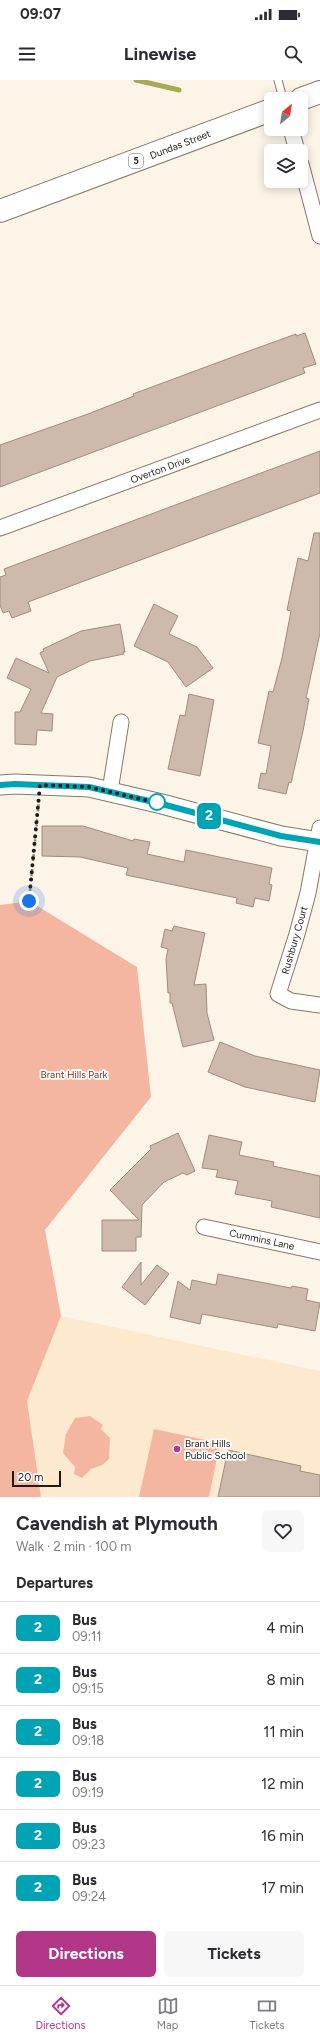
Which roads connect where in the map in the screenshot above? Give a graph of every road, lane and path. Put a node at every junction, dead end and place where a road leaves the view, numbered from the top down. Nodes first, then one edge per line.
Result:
1 (278, 80) edge
2 (281, 92) edge
3 (320, 92) edge
4 (308, 96) edge
5 (264, 113) edge
6 (307, 188) edge
7 (0, 211) edge
8 (320, 236) edge
9 (320, 410) edge
10 (0, 528) edge
11 (121, 722) dead end
12 (0, 785) edge
13 (40, 785) junction
14 (110, 792) junction
15 (319, 837) edge
16 (29, 901) dead end
17 (320, 1005) edge
18 (204, 1227) dead end
19 (320, 1252) edge

1 - 2 lane
3 - 4 main road
5 - 7 main road, Dundas Street / 5
6 - 8 street
9 - 10 street, Overton Drive
11 - 14 street
12 - 13 street
13 - 14 street
13 - 16 path
14 - 15 street
15 - 17 street, Rushbury Court
18 - 19 street, Cummins Lane

